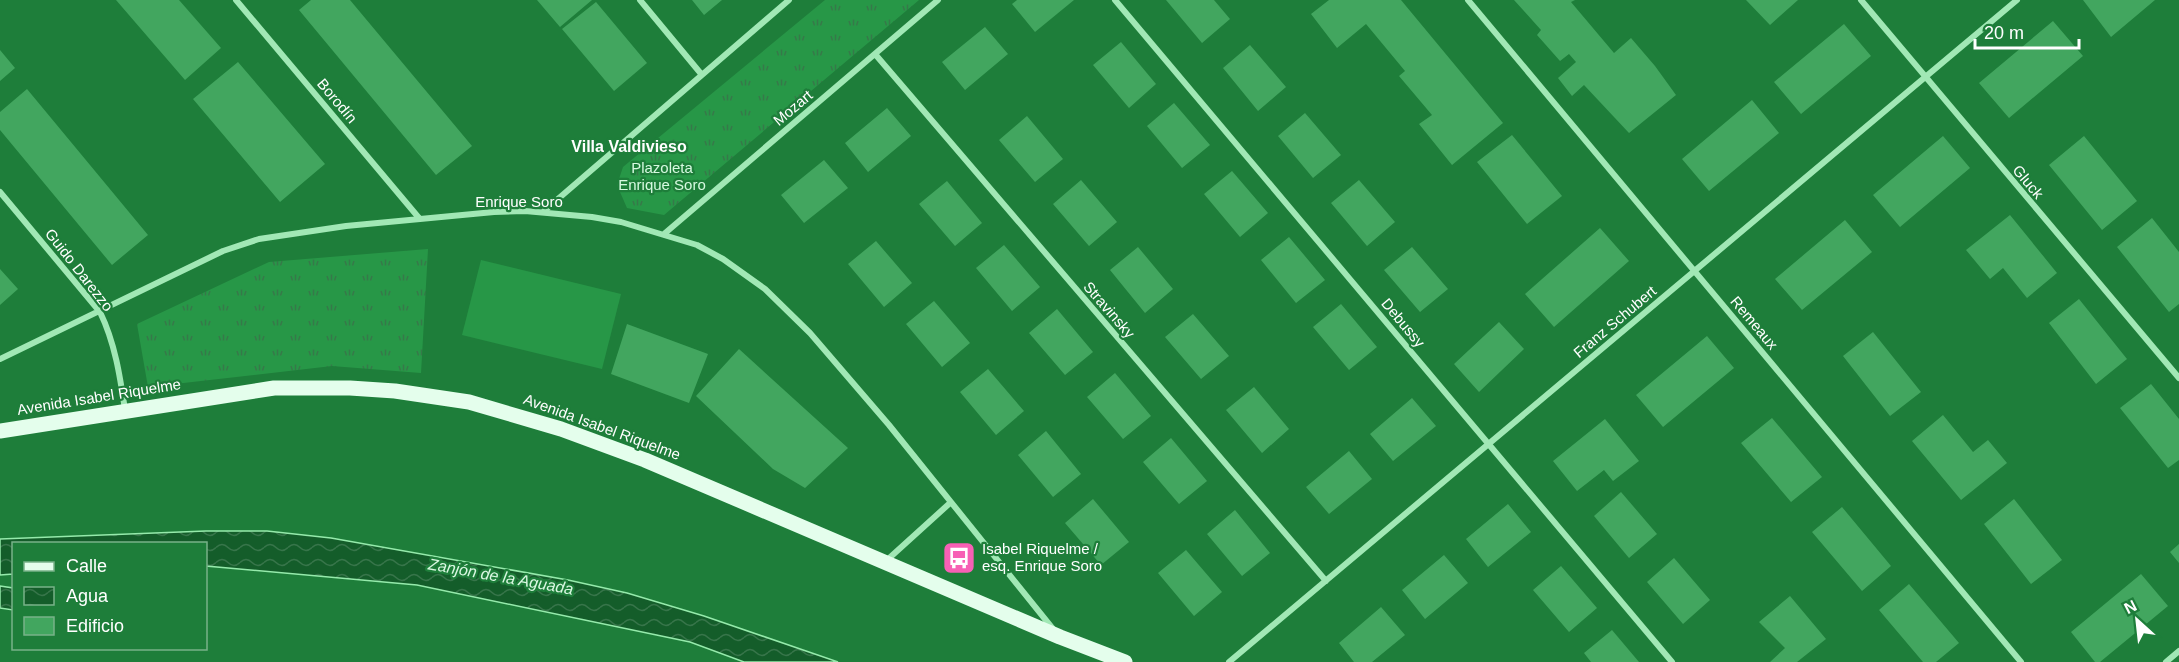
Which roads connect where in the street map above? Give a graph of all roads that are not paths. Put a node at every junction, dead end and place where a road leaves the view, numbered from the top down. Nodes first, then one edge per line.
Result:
1 (236, 0) edge
2 (640, 0) edge
3 (789, 0) edge
4 (938, 0) edge
5 (1115, 0) edge
6 (1468, 0) edge
7 (1861, 0) edge
8 (2017, 0) edge
9 (875, 54) junction
10 (702, 75) junction
11 (1925, 77) junction
12 (0, 192) edge
13 (544, 212) junction
14 (419, 218) junction
15 (664, 234) junction
16 (1695, 271) junction
17 (100, 312) junction
18 (0, 359) edge
19 (2179, 378) edge
20 (125, 410) junction
21 (0, 431) edge
22 (1489, 443) junction
23 (950, 503) junction
24 (885, 561) junction
25 (1326, 581) junction
26 (1060, 637) junction
27 (2179, 651) edge
28 (1125, 662) edge
29 (1229, 662) edge
30 (1672, 662) edge
31 (2021, 662) edge
32 (2166, 662) edge

1 - 14 street, Borodín
2 - 10 street
3 - 10 street
4 - 9 street, Mozart
5 - 22 street, Debussy
6 - 16 street, Remeaux
7 - 11 street, Gluck
8 - 11 street, Franz Schubert
9 - 15 street, Mozart
9 - 25 street, Stravinsky
10 - 13 street
11 - 16 street, Franz Schubert
11 - 19 street, Gluck
12 - 17 street, Guido Darezzo
13 - 14 street, Enrique Soro
13 - 15 street, Enrique Soro
14 - 17 street, Enrique Soro
15 - 23 street, Enrique Soro
16 - 22 street, Franz Schubert
16 - 31 street, Remeaux
17 - 18 street, Enrique Soro
17 - 20 street, Guido Darezzo
20 - 21 main road, Avenida Isabel Riquelme
20 - 24 main road, Avenida Isabel Riquelme
22 - 25 street, Franz Schubert
22 - 30 street, Debussy
23 - 24 street
23 - 26 street, Enrique Soro
24 - 26 main road, Avenida Isabel Riquelme
25 - 29 street, Franz Schubert
26 - 28 main road, Avenida Isabel Riquelme
27 - 32 street

